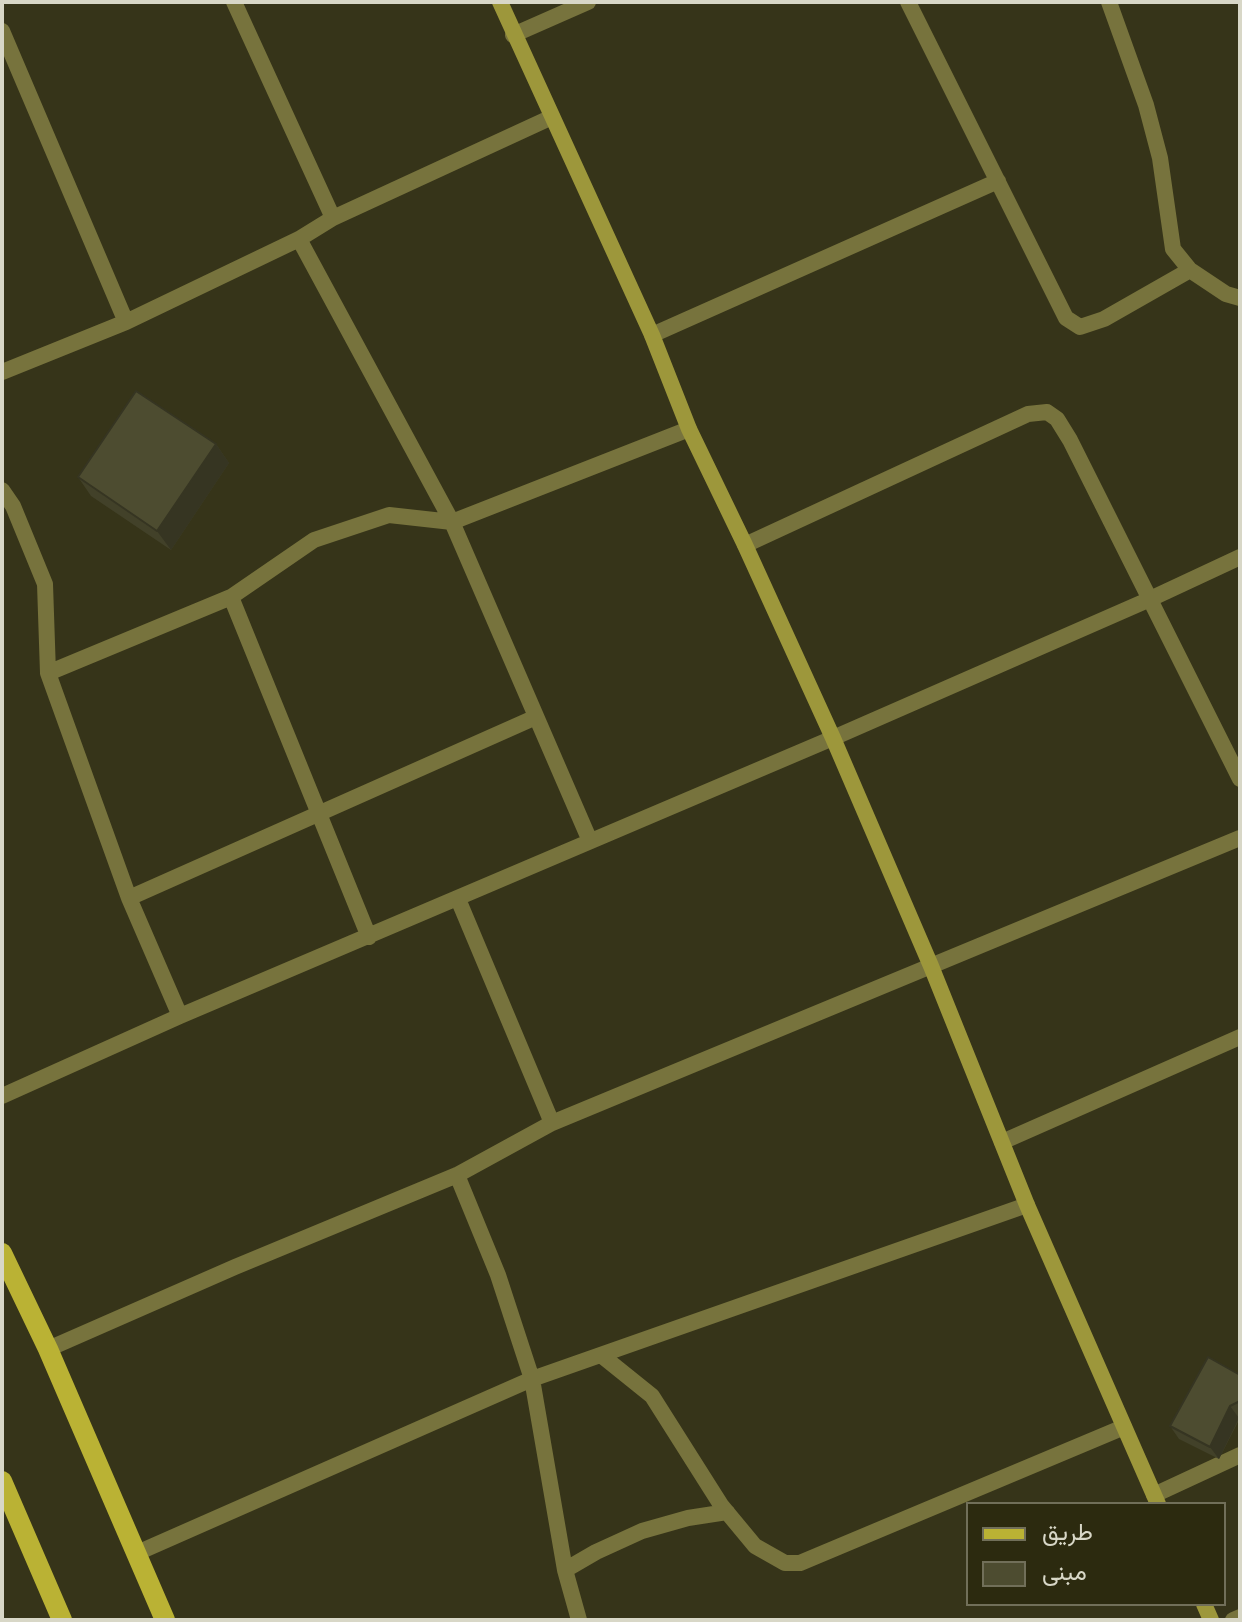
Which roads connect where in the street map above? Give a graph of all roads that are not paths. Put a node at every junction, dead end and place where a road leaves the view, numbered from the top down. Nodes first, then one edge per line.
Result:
1 (234, 2) edge
2 (500, 2) edge
3 (588, 2) edge
4 (908, 2) edge
5 (1109, 2) edge
6 (2, 31) edge
7 (513, 35) junction
8 (552, 117) junction
9 (998, 181) junction
10 (333, 218) junction
11 (299, 239) junction
12 (1190, 270) junction
13 (1240, 298) edge
14 (126, 322) junction
15 (652, 335) junction
16 (2, 372) edge
17 (689, 429) junction
18 (2, 490) edge
19 (452, 522) junction
20 (745, 545) junction
21 (1240, 557) edge
22 (231, 597) junction
23 (1148, 600) junction
24 (48, 673) junction
25 (536, 717) junction
26 (833, 738) junction
27 (1240, 779) edge
28 (320, 813) junction
29 (1240, 838) edge
30 (590, 841) junction
31 (129, 898) junction
32 (458, 899) junction
33 (369, 937) junction
34 (931, 966) junction
35 (180, 1016) junction
36 (1240, 1037) edge
37 (2, 1096) edge
38 (552, 1123) junction
39 (1002, 1142) junction
40 (457, 1175) junction
41 (1027, 1205) junction
42 (2, 1253) edge
43 (48, 1349) junction
44 (601, 1355) junction
45 (532, 1379) junction
46 (1124, 1427) junction
47 (1240, 1455) edge
48 (2, 1481) edge
49 (1156, 1500) edge
50 (727, 1512) junction
51 (137, 1553) junction
52 (565, 1570) junction
53 (1240, 1617) edge
54 (62, 1620) edge
55 (165, 1620) edge
56 (579, 1620) edge
57 (1233, 1620) edge

1 - 10 street
2 - 7 street
3 - 7 street
4 - 9 street
5 - 12 street
6 - 14 street
7 - 8 street
8 - 10 street
8 - 15 street
9 - 12 street
9 - 15 street
10 - 11 street
11 - 14 street
11 - 19 street
12 - 13 street
14 - 16 street
15 - 17 street
17 - 19 street
17 - 20 street
18 - 24 street
19 - 22 street
19 - 25 street
20 - 23 street
20 - 26 street
21 - 23 street
22 - 24 street
22 - 28 street
23 - 26 street
23 - 27 street
24 - 31 street
25 - 28 street
25 - 30 street
26 - 30 street
26 - 34 street
28 - 31 street
28 - 33 street
29 - 34 street
30 - 32 street
31 - 35 street
32 - 33 street
32 - 38 street
33 - 35 street
34 - 38 street
34 - 39 street
35 - 37 street
36 - 39 street
38 - 40 street
39 - 41 street
40 - 43 street
40 - 45 street
41 - 44 street
41 - 46 street
42 - 43 main road
43 - 51 main road
44 - 45 street
44 - 50 street
45 - 51 street
45 - 52 street
46 - 49 street
46 - 50 street
47 - 49 street
48 - 54 main road
50 - 52 street
51 - 55 main road
52 - 56 street
53 - 57 street

